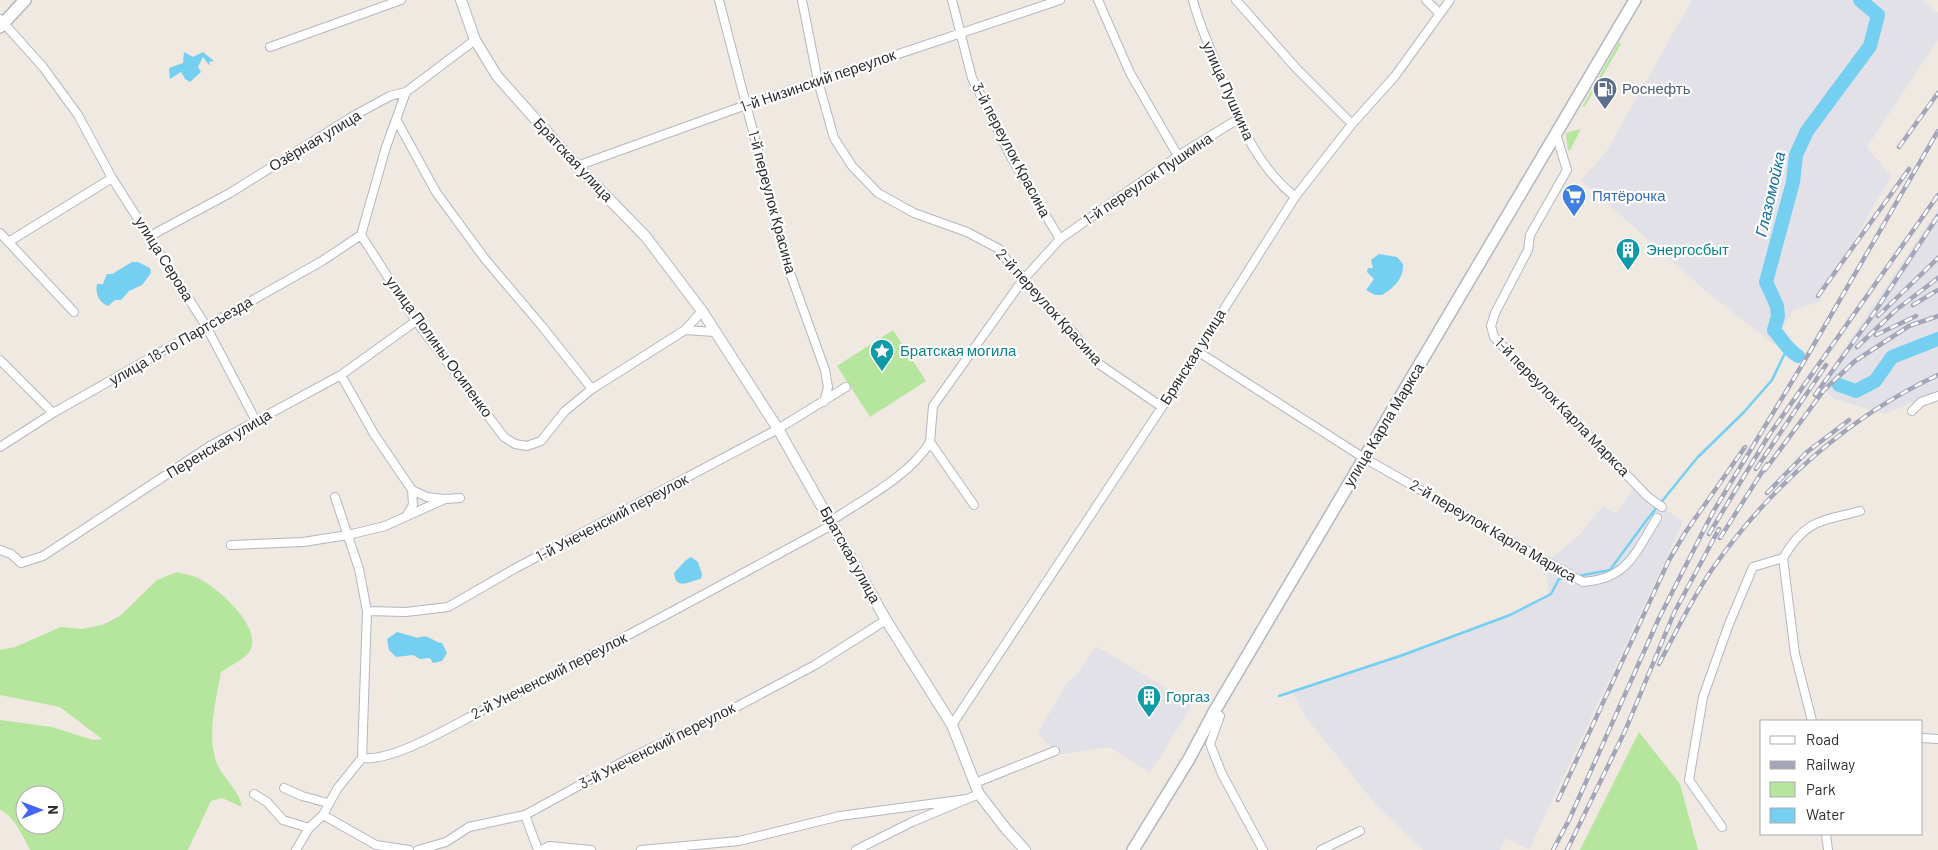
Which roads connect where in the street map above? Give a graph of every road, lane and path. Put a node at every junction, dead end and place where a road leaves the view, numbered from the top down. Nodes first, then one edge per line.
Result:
1 (25, 0) edge
2 (400, 0) edge
3 (461, 0) edge
4 (719, 0) edge
5 (802, 0) edge
6 (952, 0) edge
7 (1060, 0) edge
8 (1098, 0) edge
9 (1193, 0) edge
10 (1236, 0) edge
11 (1426, 0) edge
12 (1450, 0) edge
13 (1635, 0) edge
14 (1439, 13) junction
15 (2, 22) edge
16 (961, 33) junction
17 (474, 40) junction
18 (270, 46) dead end
19 (818, 81) junction
20 (406, 92) junction
21 (746, 105) junction
22 (1238, 119) junction
23 (397, 121) junction
24 (1352, 124) junction
25 (1556, 134) junction
26 (1178, 156) junction
27 (577, 166) junction
28 (112, 178) junction
29 (1295, 198) junction
30 (0, 233) edge
31 (361, 235) junction
32 (150, 236) junction
33 (1060, 239) junction
34 (10, 242) junction
35 (1022, 281) junction
36 (702, 311) junction
37 (74, 312) dead end
38 (416, 321) junction
39 (206, 326) junction
40 (685, 330) junction
41 (715, 332) junction
42 (1197, 351) junction
43 (0, 360) edge
44 (341, 374) junction
45 (846, 387) dead end
46 (592, 389) junction
47 (1938, 396) edge
48 (824, 402) junction
49 (1162, 407) junction
50 (1912, 411) dead end
51 (53, 414) junction
52 (256, 421) junction
53 (778, 429) junction
54 (930, 442) junction
55 (0, 447) edge
56 (1364, 458) junction
57 (412, 490) junction
58 (335, 497) dead end
59 (460, 498) dead end
60 (445, 499) junction
61 (974, 506) dead end
62 (1662, 507) dead end
63 (1860, 511) dead end
64 (407, 515) junction
65 (1657, 518) dead end
66 (831, 523) junction
67 (348, 535) junction
68 (231, 545) dead end
69 (0, 550) edge
70 (1783, 558) junction
71 (367, 610) junction
72 (886, 620) junction
73 (1214, 712) junction
74 (1812, 720) edge
75 (952, 725) junction
76 (1923, 738) edge
77 (1938, 739) edge
78 (1055, 751) dead end
79 (362, 758) junction
80 (975, 783) junction
81 (284, 788) dead end
82 (254, 794) dead end
83 (979, 794) junction
84 (967, 798) junction
85 (328, 803) junction
86 (323, 815) junction
87 (525, 815) junction
88 (1722, 827) dead end
89 (309, 828) junction
90 (1360, 831) dead end
91 (1826, 835) edge
92 (296, 850) edge
93 (409, 850) edge
94 (418, 850) edge
95 (540, 850) edge
96 (591, 850) edge
97 (641, 850) edge
98 (856, 850) edge
99 (1026, 850) edge
100 (1133, 850) edge
101 (1263, 850) edge
102 (1321, 850) edge
103 (1828, 850) edge

1 - 15 main road
2 - 18 street
3 - 17 street, Братская улица
4 - 21 street, 1-й переулок Красина
5 - 19 street, 2-й переулок Красина
6 - 16 street, 3-й переулок Красина
7 - 16 street, 1-й Низинский переулок
8 - 26 street
9 - 22 street, улица Пушкина
10 - 24 street
11 - 14 street
12 - 14 street, Брянская улица
13 - 25 main road, улица Карла Маркса
14 - 24 street, Брянская улица
15 - 28 street, улица Серова
16 - 19 street, 1-й Низинский переулок
16 - 33 street, 3-й переулок Красина
17 - 20 street, Озёрная улица
17 - 27 street, Братская улица
19 - 21 street, 1-й Низинский переулок
19 - 35 street, 2-й переулок Красина
20 - 23 street
20 - 32 street, Озёрная улица
21 - 27 street, 1-й Низинский переулок
21 - 48 street, 1-й переулок Красина
22 - 26 street, 1-й переулок Пушкина
22 - 29 street, улица Пушкина
23 - 31 street
23 - 46 street
24 - 29 street, Брянская улица
25 - 56 main road, улица Карла Маркса
25 - 62 street, 1-й переулок Карла Маркса
26 - 33 street, 1-й переулок Пушкина
27 - 36 street, Братская улица
28 - 32 street, улица Серова
28 - 34 street
29 - 42 street, Брянская улица
30 - 34 street
31 - 38 street, улица Полины Осипенко
31 - 39 street, улица 18-го Партсъезда
32 - 39 street, улица Серова
33 - 35 street, 1-й переулок Пушкина
34 - 37 street
35 - 49 street, 2-й переулок Красина
35 - 54 street, 1-й переулок Пушкина
36 - 40 street
36 - 41 street, Братская улица
38 - 44 street, Перенская улица
38 - 46 street, улица Полины Осипенко
39 - 51 street, улица 18-го Партсъезда
39 - 52 street, улица Серова
40 - 41 street
40 - 46 street
41 - 53 street, Братская улица
42 - 49 street, Брянская улица
42 - 56 street, 2-й переулок Карла Маркса
43 - 51 street
44 - 52 street, Перенская улица
44 - 57 street
45 - 48 street, 1-й Унеченский переулок
47 - 50 street
48 - 53 street, 1-й Унеченский переулок
49 - 75 street, Брянская улица
51 - 55 street, улица 18-го Партсъезда
52 - 69 street, Перенская улица
53 - 66 street, Братская улица
53 - 71 street, 1-й Унеченский переулок
54 - 61 street
54 - 66 street, 2-й Унеченский переулок
56 - 65 street, 2-й переулок Карла Маркса
56 - 73 main road, улица Карла Маркса
57 - 60 street
57 - 64 street
58 - 67 street
59 - 60 street
60 - 64 street
63 - 70 street
64 - 67 street
66 - 72 street, Братская улица
66 - 79 street, 2-й Унеченский переулок
67 - 68 street
67 - 71 street
70 - 74 street
70 - 88 street
71 - 79 street
72 - 75 street, Братская улица
72 - 87 street, 3-й Унеченский переулок
73 - 100 main road, улица Карла Маркса
73 - 101 street
75 - 80 street, Братская улица
76 - 77 street
78 - 80 street
79 - 85 street
80 - 83 street, Братская улица
81 - 85 street
82 - 89 street
83 - 84 street
83 - 99 street, Братская улица
84 - 97 street
84 - 98 street
85 - 86 street
86 - 89 street
86 - 93 street
87 - 94 street, 3-й Унеченский переулок
87 - 95 street
89 - 92 street
90 - 102 street
91 - 103 street
95 - 96 street

